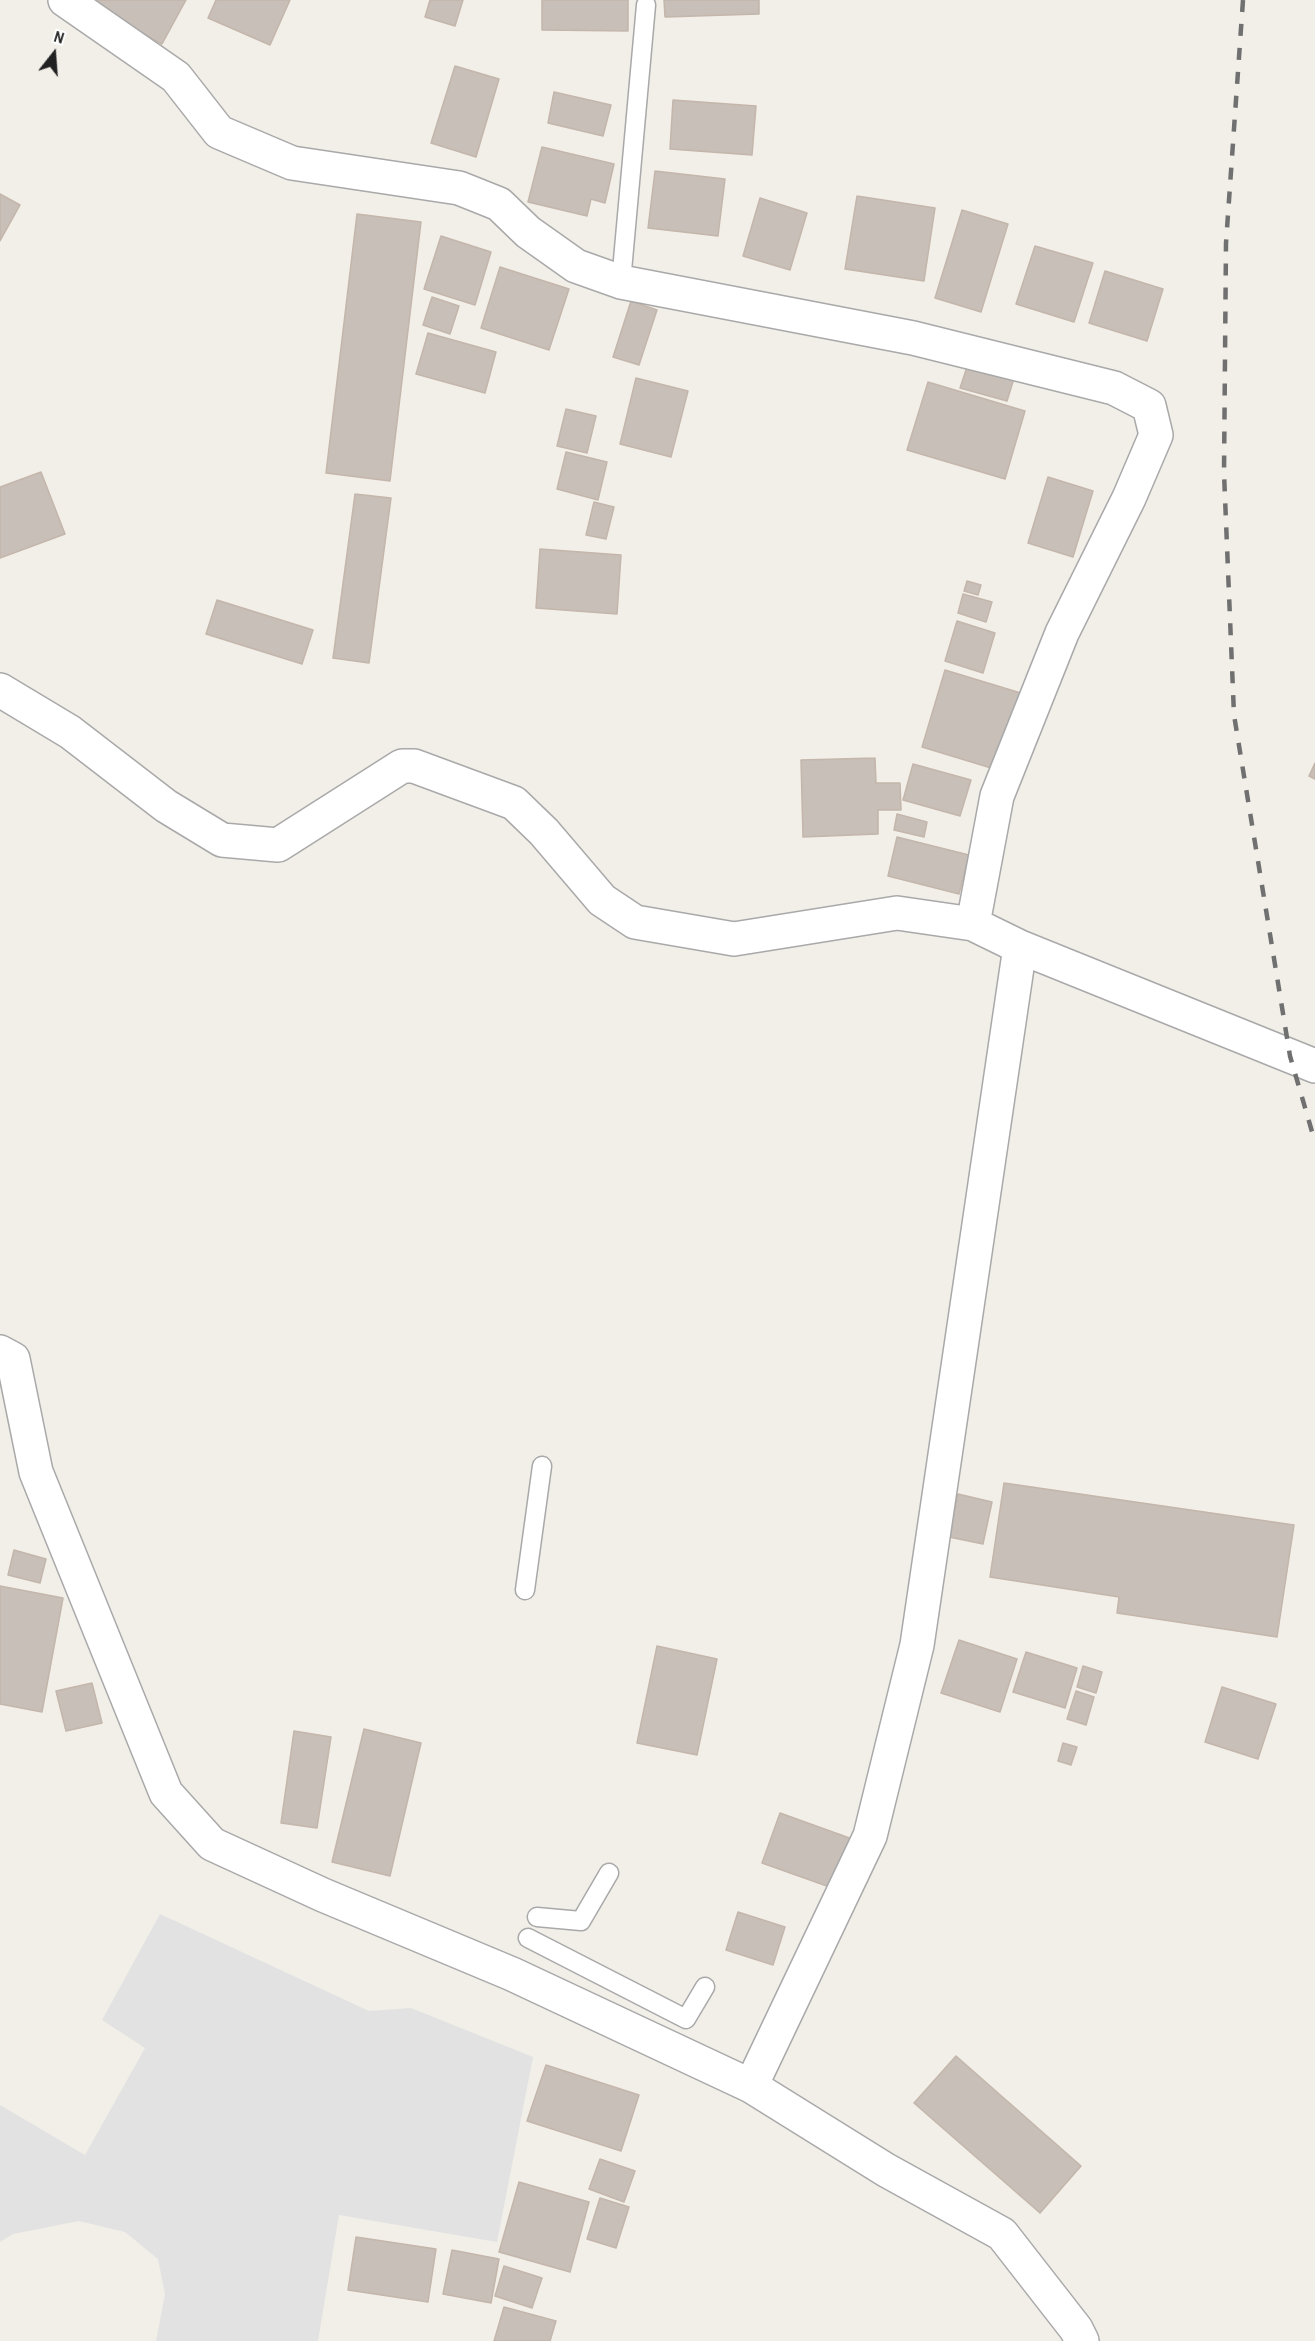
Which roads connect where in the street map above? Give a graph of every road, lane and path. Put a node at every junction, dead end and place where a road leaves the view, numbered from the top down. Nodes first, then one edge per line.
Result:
1 (65, 0) edge
2 (646, 4) dead end
3 (621, 282) junction
4 (0, 690) edge
5 (973, 924) junction
6 (1020, 947) junction
7 (1315, 1066) edge
8 (0, 1352) edge
9 (542, 1466) dead end
10 (525, 1590) dead end
11 (609, 1873) dead end
12 (537, 1917) dead end
13 (528, 1938) dead end
14 (705, 1986) dead end
15 (751, 2086) junction
16 (1082, 2341) edge

1 - 3 street
2 - 3 lane
3 - 5 street
4 - 5 street
5 - 6 street
6 - 7 street
6 - 15 street
8 - 15 street
9 - 10 lane
11 - 12 lane
13 - 14 lane
15 - 16 street

